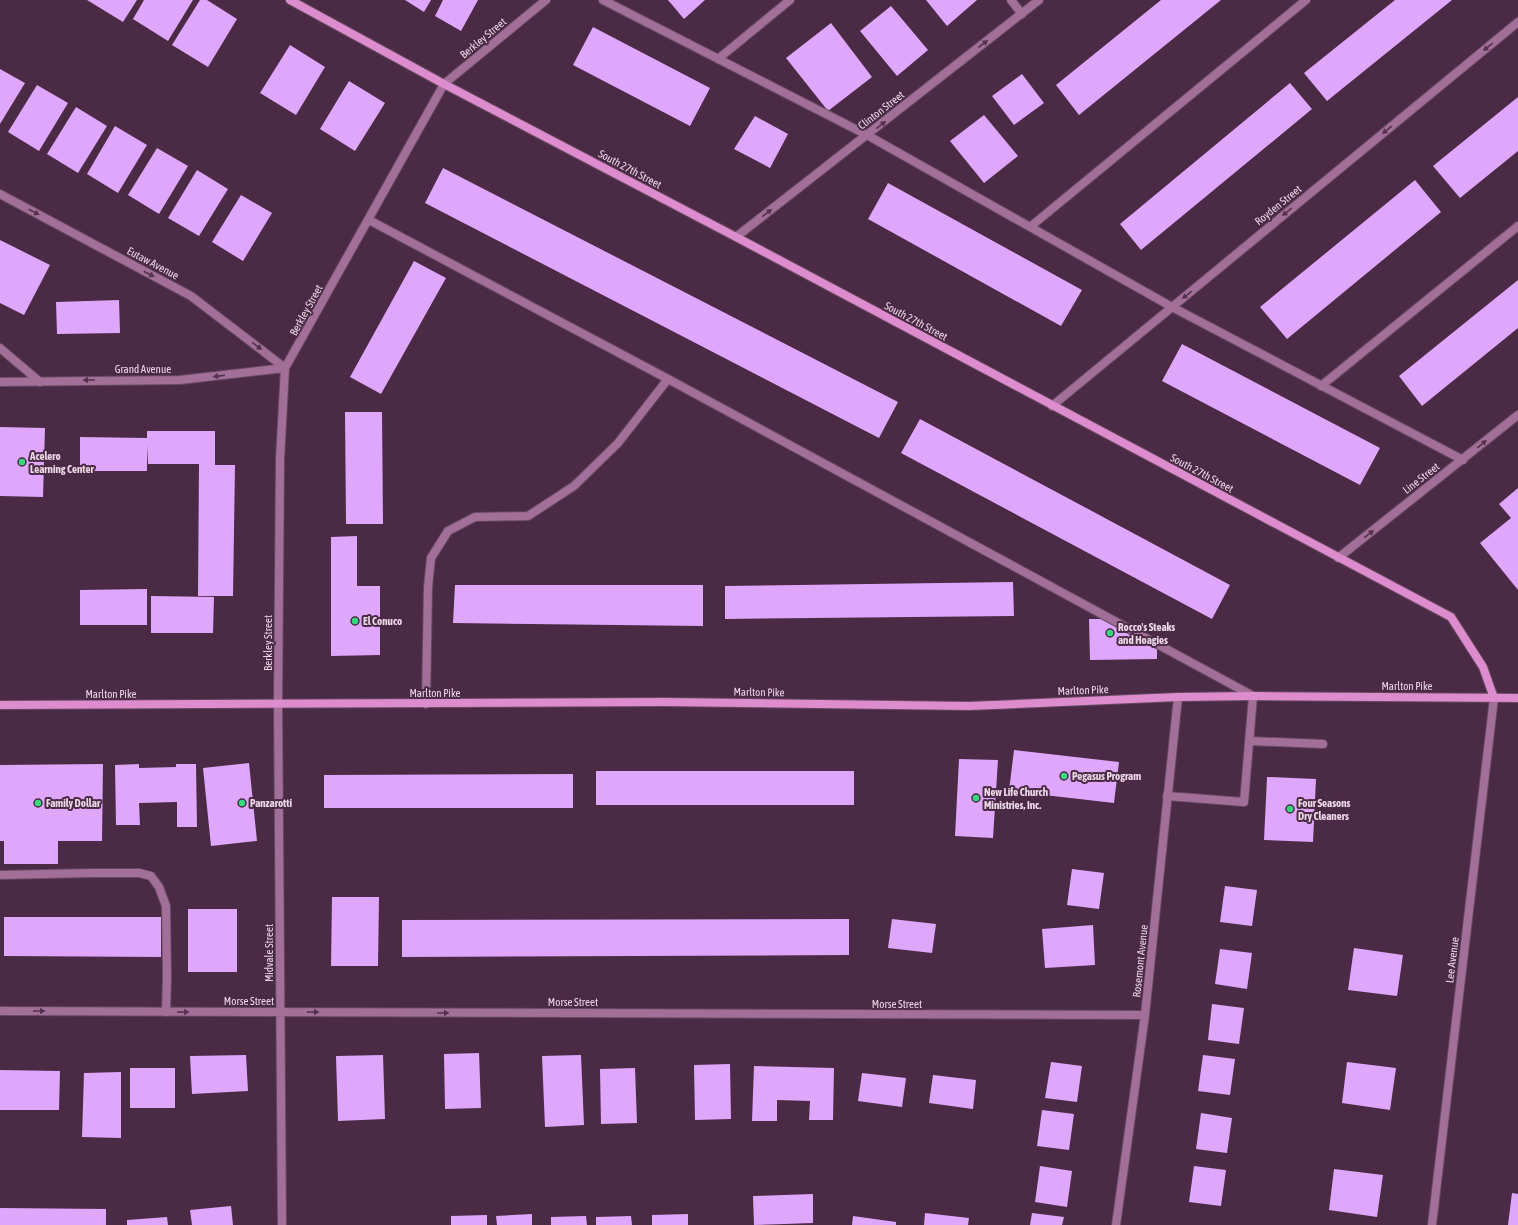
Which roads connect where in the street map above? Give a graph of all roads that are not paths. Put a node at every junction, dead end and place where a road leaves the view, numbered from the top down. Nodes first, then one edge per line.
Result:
1 (290, 0) edge
2 (546, 0) edge
3 (603, 0) edge
4 (790, 0) edge
5 (1011, 0) edge
6 (1039, 0) edge
7 (1306, 0) edge
8 (1022, 14) junction
9 (1518, 22) edge
10 (718, 59) junction
11 (444, 84) junction
12 (867, 135) junction
13 (0, 194) edge
14 (368, 220) junction
15 (1518, 226) edge
16 (1030, 227) junction
17 (736, 237) junction
18 (1172, 307) junction
19 (0, 348) edge
20 (286, 368) junction
21 (668, 379) junction
22 (0, 382) edge
23 (40, 382) junction
24 (1321, 386) junction
25 (1052, 406) junction
26 (1518, 415) edge
27 (1463, 460) junction
28 (1338, 558) junction
29 (1253, 696) junction
30 (1178, 697) junction
31 (1494, 698) junction
32 (1518, 698) edge
33 (278, 704) junction
34 (426, 704) junction
35 (0, 705) edge
36 (1249, 741) junction
37 (1323, 744) dead end
38 (1167, 796) junction
39 (0, 875) edge
40 (0, 1011) edge
41 (166, 1012) junction
42 (280, 1012) junction
43 (1145, 1016) junction
44 (282, 1225) edge
45 (1116, 1225) edge
46 (1432, 1225) edge

1 - 11 main road, South 27th Street
2 - 11 street, Berkley Street
3 - 10 street
4 - 10 street
5 - 8 street
6 - 8 street, Clinton Street
7 - 16 street
12 -> 8 street, Clinton Street
9 -> 18 street, Royden Street
10 - 12 street
11 - 14 street, Berkley Street
11 - 17 main road, South 27th Street
12 - 16 street
17 -> 12 street, Clinton Street
13 -> 20 street, Eutaw Avenue
14 - 20 street, Berkley Street
14 - 21 street
15 - 24 street
16 - 18 street
17 - 25 main road, South 27th Street
18 - 24 street
18 - 25 street, Royden Street
19 - 23 street
20 -> 23 street, Grand Avenue
20 - 33 street, Berkley Street
21 - 29 street
21 - 34 street
22 - 23 street, Grand Avenue
24 - 27 street
25 - 28 main road, South 27th Street
27 -> 26 street, Line Street
28 -> 27 street, Line Street
28 - 31 main road, South 27th Street
29 - 30 main road, Marlton Pike
29 - 31 main road, Marlton Pike
29 - 36 street
30 - 34 main road, Marlton Pike
30 - 38 street, Rosemont Avenue
31 - 32 main road, Marlton Pike
31 - 46 street, Lee Avenue
33 - 34 main road, Marlton Pike
33 - 35 main road, Marlton Pike
33 - 42 street, Midvale Street
36 - 37 street
36 - 38 street
38 - 43 street, Rosemont Avenue
39 - 41 street
40 -> 41 street, Morse Street
41 -> 42 street, Morse Street
42 -> 43 street, Morse Street
42 - 44 street, Midvale Street
43 - 45 street, Rosemont Avenue

